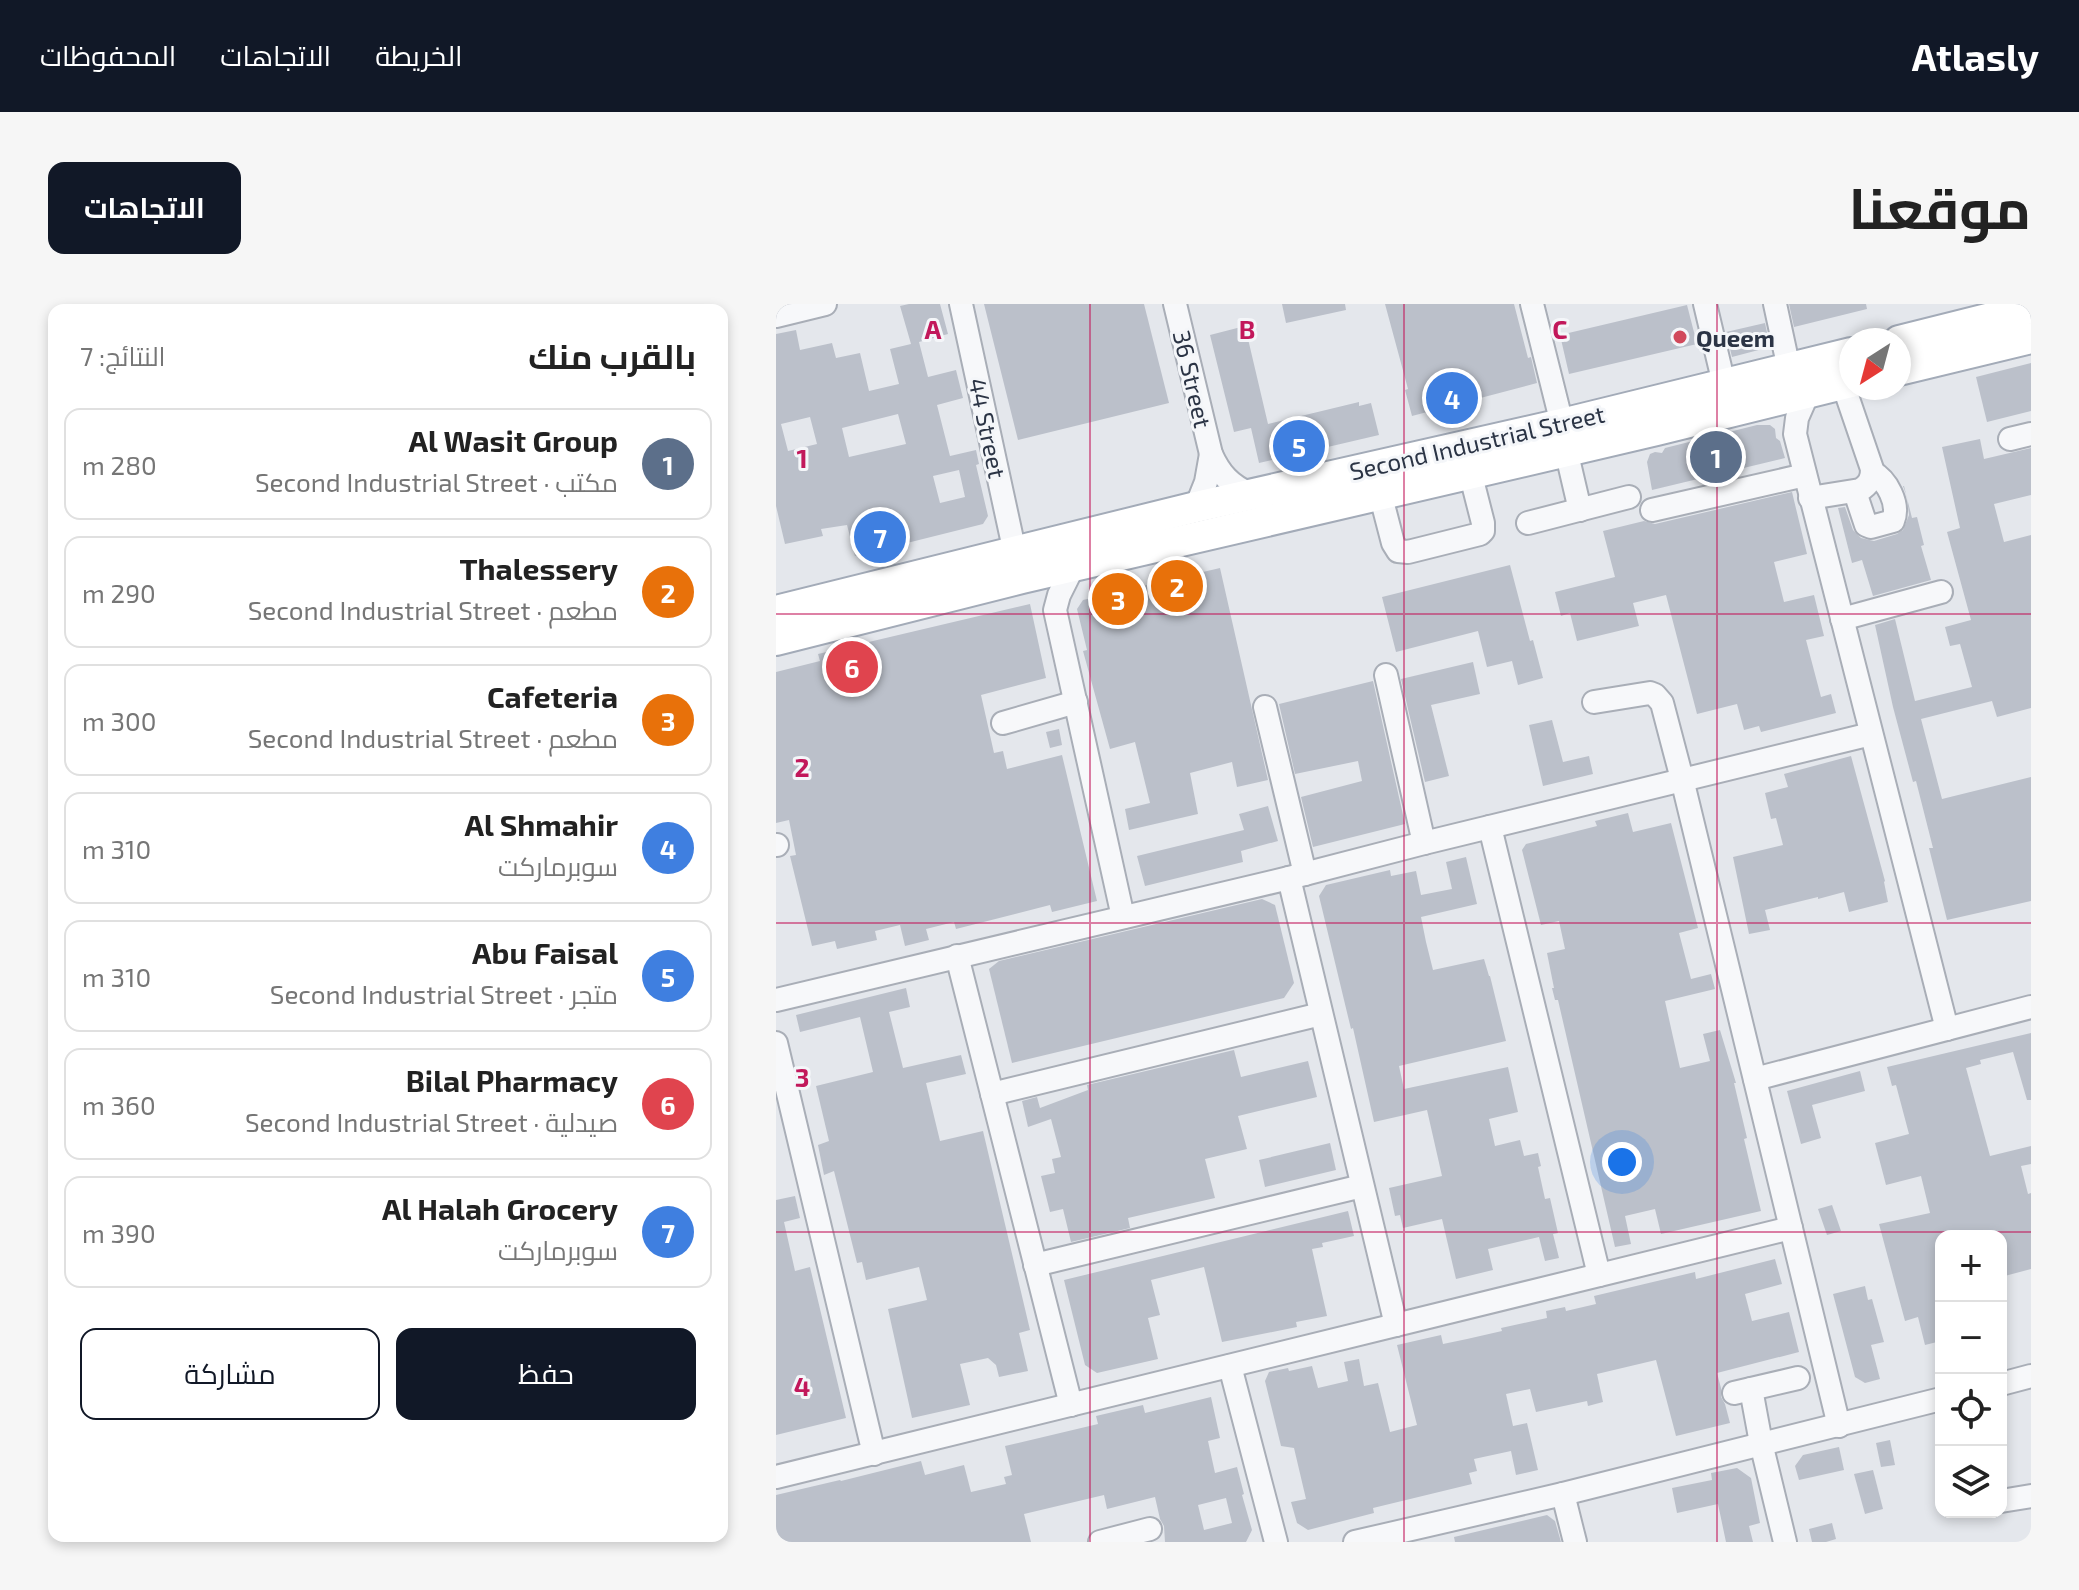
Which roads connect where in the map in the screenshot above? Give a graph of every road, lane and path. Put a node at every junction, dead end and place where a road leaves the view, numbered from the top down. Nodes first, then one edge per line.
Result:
1 (825, 304) edge
2 (961, 304) edge
3 (1175, 304) edge
4 (1532, 304) edge
5 (1705, 304) edge
6 (1775, 304) edge
7 (2031, 308) edge
8 (776, 316) edge
9 (1911, 338) edge
10 (2031, 338) edge
11 (1839, 356) edge
12 (1911, 367) edge
13 (1789, 369) junction
14 (1724, 384) junction
15 (1839, 385) edge
16 (1808, 393) junction
17 (1852, 400) edge
18 (1762, 405) junction
19 (1795, 434) junction
20 (1564, 437) junction
21 (1211, 454) junction
22 (1470, 472) junction
23 (1872, 472) junction
24 (1805, 475) junction
25 (1855, 492) junction
26 (1380, 493) junction
27 (1250, 494) junction
28 (1629, 497) dead end
29 (1810, 498) junction
30 (1196, 507) junction
31 (1580, 510) junction
32 (1652, 510) dead end
33 (1528, 523) dead end
34 (1018, 565) junction
35 (1073, 567) junction
36 (1941, 592) dead end
37 (1055, 610) junction
38 (776, 611) edge
39 (1842, 619) junction
40 (776, 640) edge
41 (1386, 675) dead end
42 (1076, 702) junction
43 (1594, 702) dead end
44 (1265, 707) dead end
45 (1003, 723) dead end
46 (1871, 734) junction
47 (1682, 779) junction
48 (1490, 827) junction
49 (1424, 843) junction
50 (1297, 876) junction
51 (1123, 917) junction
52 (957, 956) junction
53 (776, 1000) edge
54 (2031, 1007) edge
55 (1321, 1014) junction
56 (1947, 1029) junction
57 (776, 1043) edge
58 (1755, 1079) junction
59 (992, 1094) junction
60 (1362, 1186) junction
61 (1791, 1228) junction
62 (1035, 1265) junction
63 (1599, 1275) junction
64 (1396, 1325) junction
65 (1230, 1366) junction
66 (2031, 1376) edge
67 (1798, 1378) dead end
68 (2007, 1382) edge
69 (1935, 1401) edge
70 (1071, 1405) junction
71 (1839, 1426) junction
72 (1761, 1443) junction
73 (874, 1454) junction
74 (776, 1477) edge
75 (1563, 1494) junction
76 (2031, 1496) edge
77 (2007, 1500) edge
78 (1150, 1529) dead end
79 (1124, 1539) edge
80 (1100, 1542) edge
81 (1276, 1542) edge
82 (1355, 1542) edge
83 (1575, 1542) edge
84 (1785, 1542) edge

1 - 8 lane
2 - 34 lane, 44 Street
3 - 21 lane, 36 Street
4 - 20 lane
5 - 14 lane
6 - 13 lane
7 - 9 main road
10 - 12 main road
11 - 13 main road, Second Industrial Street
13 - 14 main road, Second Industrial Street
14 - 20 main road, Second Industrial Street
15 - 16 main road, Second Industrial Street
16 - 18 main road, Second Industrial Street
16 - 19 lane
17 - 23 lane
18 - 19 lane
18 - 20 main road, Second Industrial Street
19 - 24 lane
20 - 22 main road, Second Industrial Street
20 - 27 main road, Second Industrial Street
20 - 31 lane
21 - 27 lane, 36 Street
21 - 30 lane, 36 Street
22 - 26 main road, Second Industrial Street
22 - 26 lane
23 - 25 lane
23 - 25 lane
24 - 29 lane
24 - 32 lane
25 - 29 lane
26 - 35 main road, Second Industrial Street
27 - 30 main road, Second Industrial Street
28 - 31 lane
29 - 39 lane
30 - 34 main road, Second Industrial Street
31 - 33 lane
34 - 35 main road, Second Industrial Street
34 - 37 lane
34 - 38 main road, Second Industrial Street
34 - 40 main road, Second Industrial Street
35 - 37 lane
36 - 39 lane
37 - 42 lane
39 - 46 lane
41 - 49 lane
42 - 45 lane
42 - 51 lane
43 - 47 lane
44 - 50 lane
46 - 47 lane
46 - 56 lane
47 - 48 lane
47 - 58 lane
48 - 49 lane
48 - 63 lane
49 - 50 lane
50 - 51 lane
50 - 55 lane
51 - 52 lane
52 - 53 lane
52 - 59 lane
54 - 56 lane
55 - 59 lane
55 - 60 lane
56 - 58 lane
57 - 73 lane
58 - 61 lane
59 - 62 lane
60 - 62 lane
60 - 64 lane
61 - 63 lane
61 - 71 lane
62 - 70 lane
63 - 64 lane
64 - 65 lane
65 - 70 lane
65 - 81 lane
66 - 68 lane
67 - 72 lane
69 - 71 lane
70 - 73 lane
71 - 72 lane
72 - 75 lane
72 - 84 lane
73 - 74 lane
75 - 82 lane
75 - 83 lane
76 - 77 lane
78 - 79 lane
79 - 80 lane

